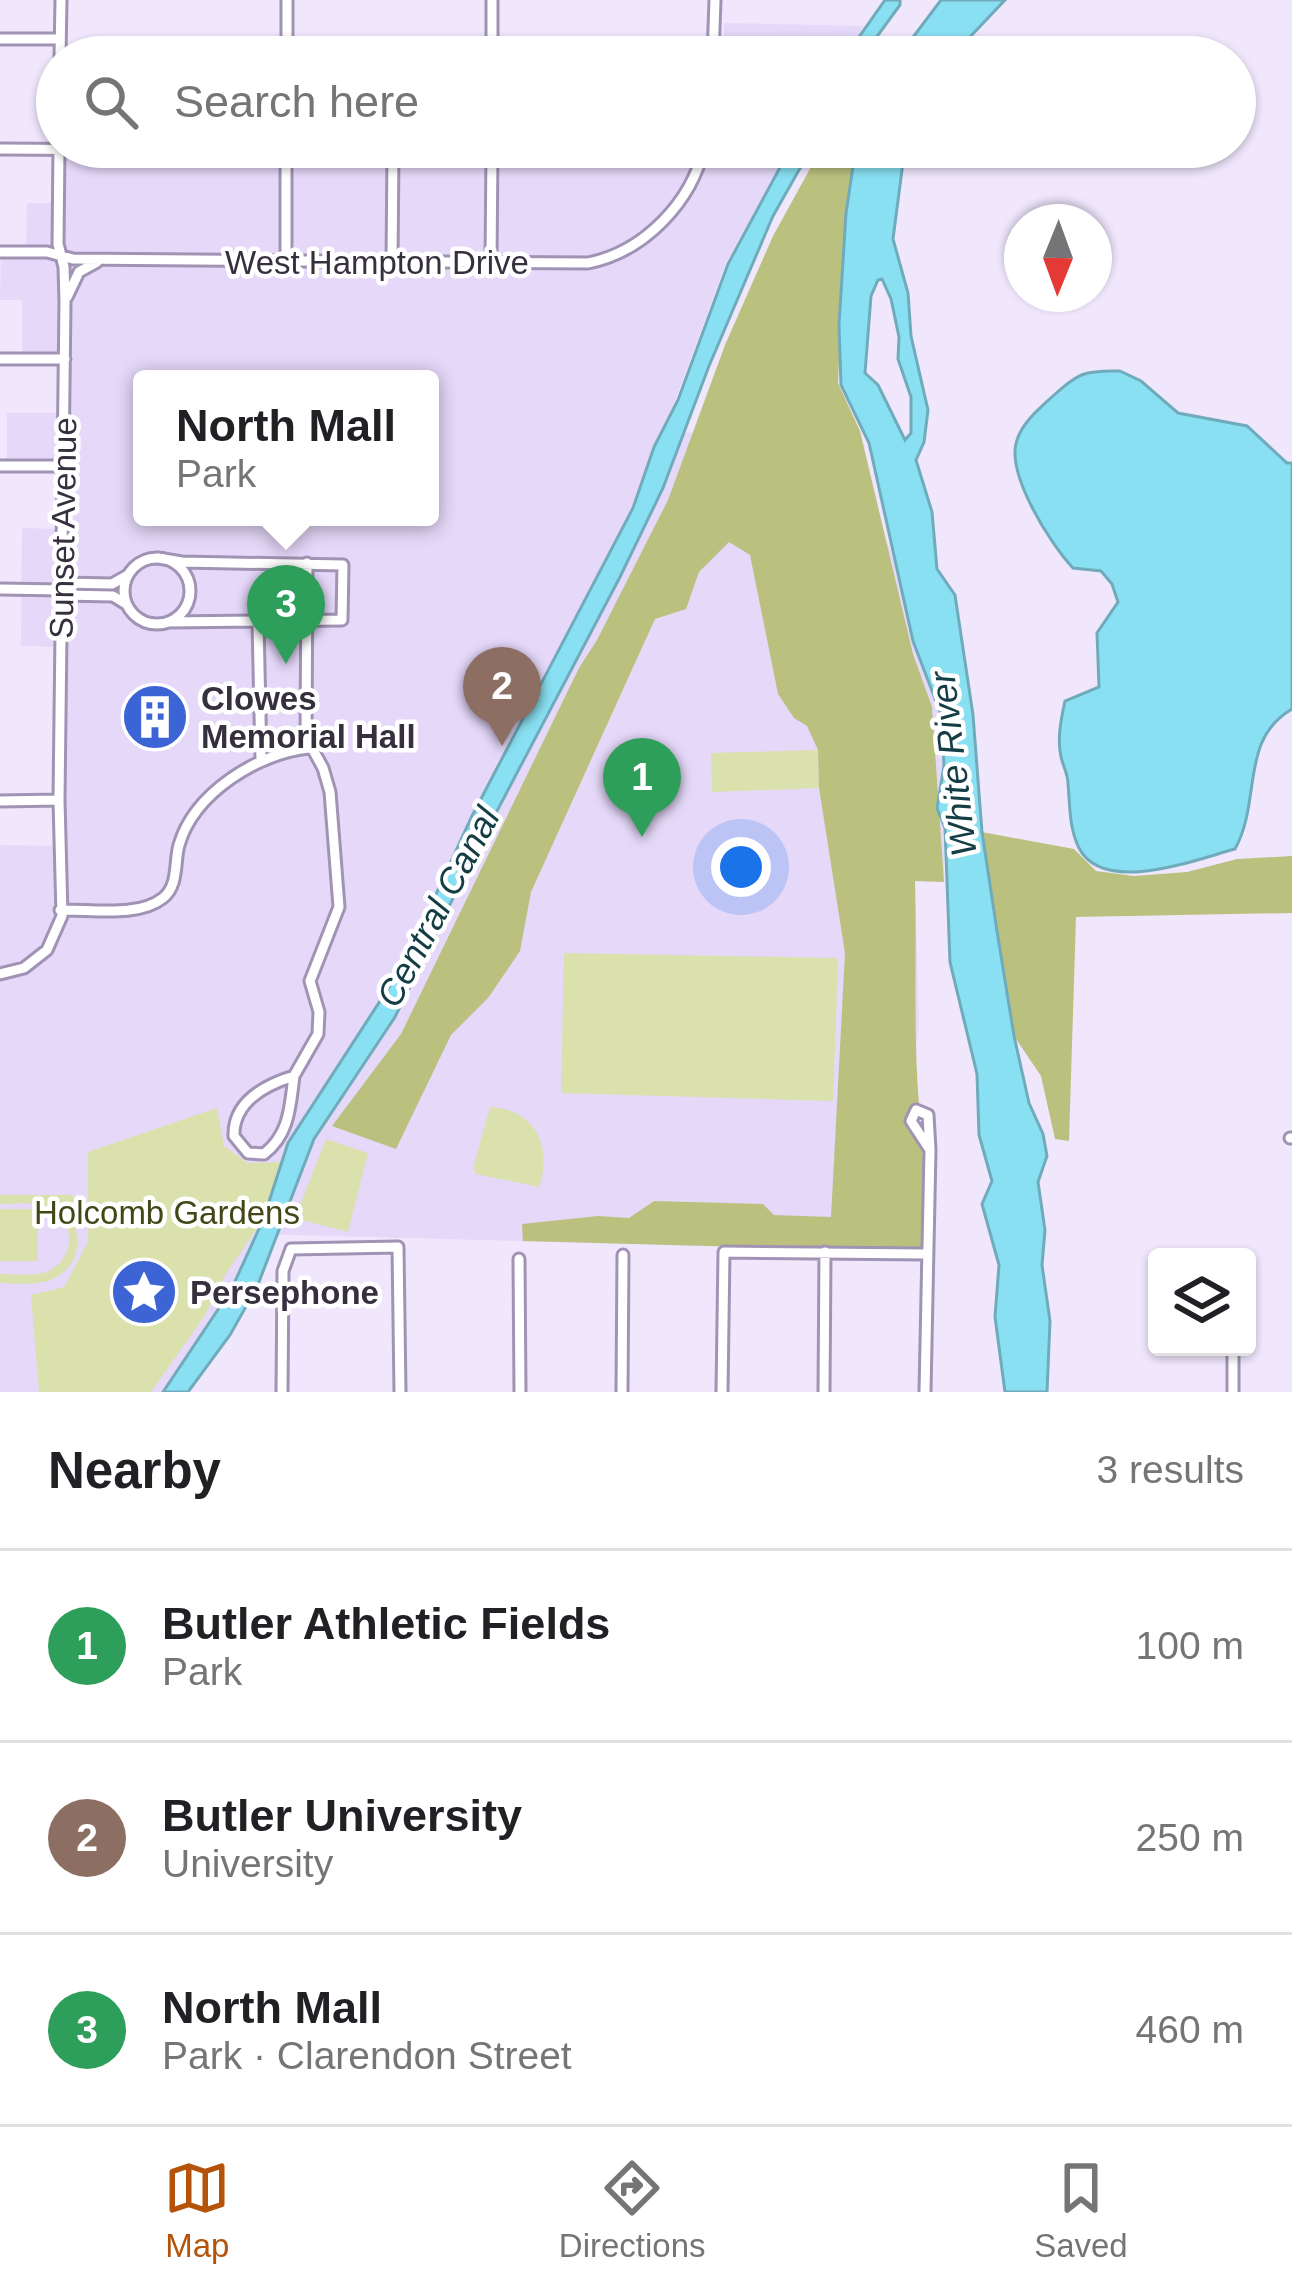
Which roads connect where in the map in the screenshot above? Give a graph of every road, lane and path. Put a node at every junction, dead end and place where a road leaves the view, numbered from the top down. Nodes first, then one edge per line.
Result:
1 (61, 0) edge
2 (287, 0) edge
3 (492, 0) edge
4 (715, 0) edge
5 (60, 36) edge
6 (287, 36) edge
7 (492, 36) edge
8 (714, 36) edge
9 (0, 39) edge
10 (36, 39) edge
11 (0, 148) edge
12 (36, 148) edge
13 (59, 168) edge
14 (286, 168) edge
15 (393, 168) edge
16 (492, 168) edge
17 (699, 168) edge
18 (0, 252) edge
19 (60, 257) junction
20 (109, 259) junction
21 (286, 261) junction
22 (392, 262) junction
23 (491, 262) junction
24 (65, 302) junction
25 (0, 358) edge
26 (65, 358) junction
27 (0, 466) edge
28 (63, 466) junction
29 (158, 558) junction
30 (308, 563) junction
31 (128, 575) junction
32 (0, 589) edge
33 (62, 589) junction
34 (129, 608) junction
35 (307, 620) junction
36 (258, 621) junction
37 (168, 622) junction
38 (309, 748) junction
39 (262, 761) junction
40 (59, 800) junction
41 (0, 801) edge
42 (61, 910) junction
43 (4, 971) edge
44 (294, 1076) junction
45 (930, 1150) dead end
46 (825, 1252) junction
47 (926, 1254) junction
48 (623, 1255) dead end
49 (519, 1259) dead end
50 (1234, 1356) edge
51 (282, 1392) edge
52 (400, 1392) edge
53 (520, 1392) edge
54 (622, 1392) edge
55 (722, 1392) edge
56 (824, 1392) edge
57 (925, 1392) edge
58 (1233, 1392) edge

1 - 5 street
2 - 6 street
3 - 7 street
4 - 8 street
9 - 10 street
11 - 12 street
13 - 19 street, Sunset Avenue
14 - 21 street
15 - 22 street
16 - 23 street
17 - 23 street, West Hampton Drive
18 - 19 street, West Hampton Drive
19 - 20 street, West Hampton Drive
19 - 24 street, Sunset Avenue
20 - 21 street, West Hampton Drive
20 - 24 street
21 - 22 street, West Hampton Drive
22 - 23 street, West Hampton Drive
24 - 26 street, Sunset Avenue
25 - 26 street
26 - 28 street, Sunset Avenue
27 - 28 street
28 - 33 street, Sunset Avenue
29 - 30 street
29 - 31 street
29 - 37 street
30 - 35 street
30 - 35 street
31 - 33 street
31 - 34 street
32 - 33 street
33 - 34 street
33 - 40 street, Sunset Avenue
34 - 37 street
35 - 36 street
35 - 38 street
36 - 37 street
36 - 39 street
38 - 39 street
38 - 44 street
39 - 42 street
40 - 41 street
40 - 42 street, Sunset Avenue
42 - 43 street
44 - 44 street
45 - 47 street
46 - 47 street
46 - 55 street
46 - 56 street
47 - 57 street
48 - 54 street
49 - 53 street
50 - 58 street
51 - 52 street

